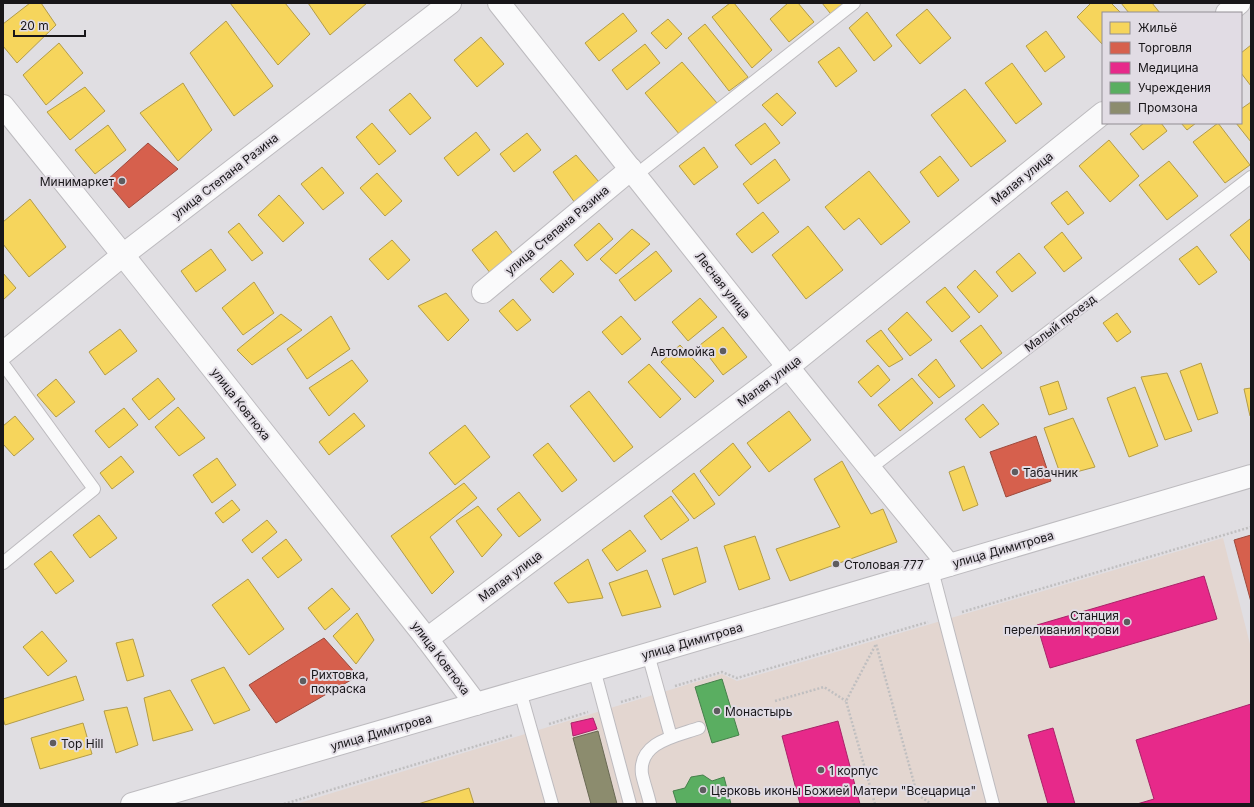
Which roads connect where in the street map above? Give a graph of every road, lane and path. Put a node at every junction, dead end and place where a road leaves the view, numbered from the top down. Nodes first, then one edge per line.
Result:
1 (450, 3) edge
2 (499, 3) edge
3 (854, 3) edge
4 (1239, 3) edge
5 (1228, 12) edge
6 (3, 106) edge
7 (1102, 114) edge
8 (633, 172) junction
9 (1251, 177) edge
10 (123, 255) junction
11 (482, 292) dead end
12 (3, 353) edge
13 (3, 364) edge
14 (788, 367) junction
15 (869, 469) junction
16 (1251, 476) edge
17 (1251, 527) edge
18 (3, 563) edge
19 (941, 568) junction
20 (945, 617) junction
21 (427, 638) junction
22 (874, 638) junction
23 (876, 644) junction
24 (648, 654) junction
25 (594, 669) junction
26 (520, 691) junction
27 (658, 691) junction
28 (846, 700) junction
29 (775, 701) dead end
30 (476, 704) junction
31 (604, 707) junction
32 (699, 728) dead end
33 (532, 730) junction
34 (671, 737) junction
35 (132, 804) edge
36 (284, 804) edge
37 (552, 804) edge
38 (630, 804) edge
39 (650, 804) edge
40 (874, 804) edge
41 (930, 804) edge
42 (993, 804) edge

1 - 10 street, улица Степана Разина
2 - 8 street, Лесная улица
3 - 8 lane
4 - 5 street
6 - 10 street, улица Ковтюха
7 - 14 street, Малая улица
8 - 11 street, улица Степана Разина
8 - 14 street, Лесная улица
9 - 15 lane, Малый проезд
10 - 12 street, улица Степана Разина
10 - 21 street, улица Ковтюха
13 - 18 lane
14 - 15 street, Лесная улица
14 - 21 street, Малая улица
15 - 19 street, Лесная улица
16 - 19 street, улица Димитрова
17 - 20 path
19 - 20 lane
19 - 24 street, улица Димитрова
20 - 22 path
20 - 42 lane
21 - 30 street, улица Ковтюха
22 - 23 path
22 - 27 path
23 - 28 path
23 - 41 path
24 - 25 street, улица Димитрова
24 - 27 lane
25 - 26 street, улица Димитрова
25 - 31 lane
26 - 30 street, улица Димитрова
26 - 33 lane
27 - 31 path
27 - 34 lane
28 - 29 path
28 - 40 path
30 - 35 street, улица Димитрова
31 - 33 path
31 - 38 lane
32 - 34 lane
33 - 36 path
33 - 37 lane
34 - 39 lane

